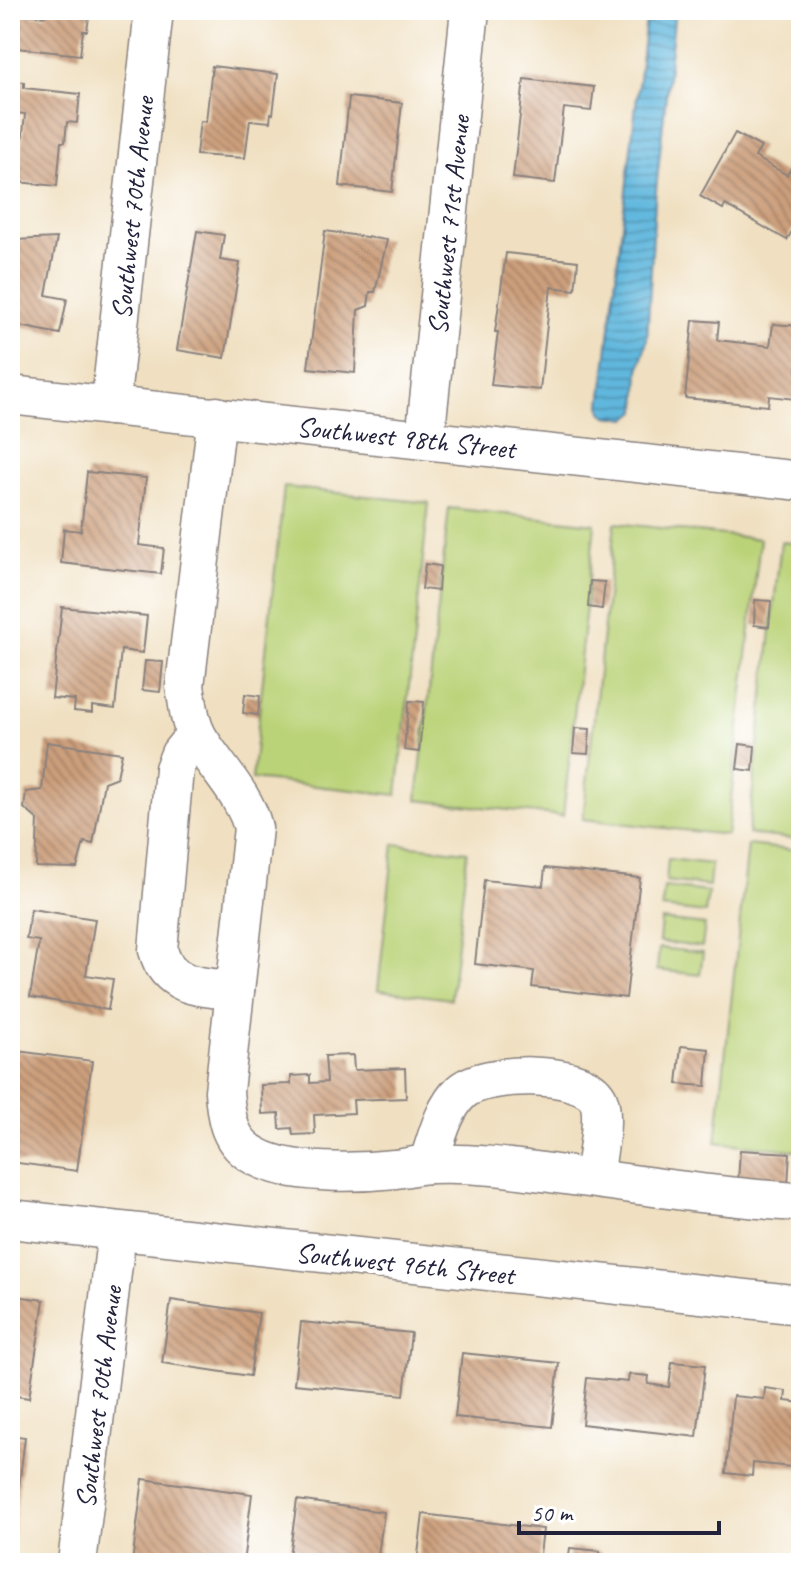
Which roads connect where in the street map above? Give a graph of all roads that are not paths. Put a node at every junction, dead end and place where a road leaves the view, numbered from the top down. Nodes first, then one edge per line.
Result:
1 (154, 10) edge
2 (470, 10) edge
3 (11, 401) edge
4 (110, 406) junction
5 (217, 416) junction
6 (425, 439) junction
7 (801, 481) edge
8 (196, 734) junction
9 (235, 990) junction
10 (428, 1164) junction
11 (594, 1178) junction
12 (801, 1202) edge
13 (10, 1219) edge
14 (117, 1231) junction
15 (801, 1305) edge
16 (77, 1563) edge

1 - 4 street, Southwest 70th Avenue
2 - 6 street, Southwest 71st Avenue
3 - 4 street, Southwest 98th Street
4 - 5 street, Southwest 98th Street
5 - 6 street, Southwest 98th Street
5 - 8 street
6 - 7 street, Southwest 98th Street
8 - 9 street
8 - 9 street
9 - 10 street
10 - 11 street
10 - 11 street
11 - 12 street
13 - 14 street, Southwest 96th Street
14 - 15 street, Southwest 96th Street
14 - 16 street, Southwest 70th Avenue

